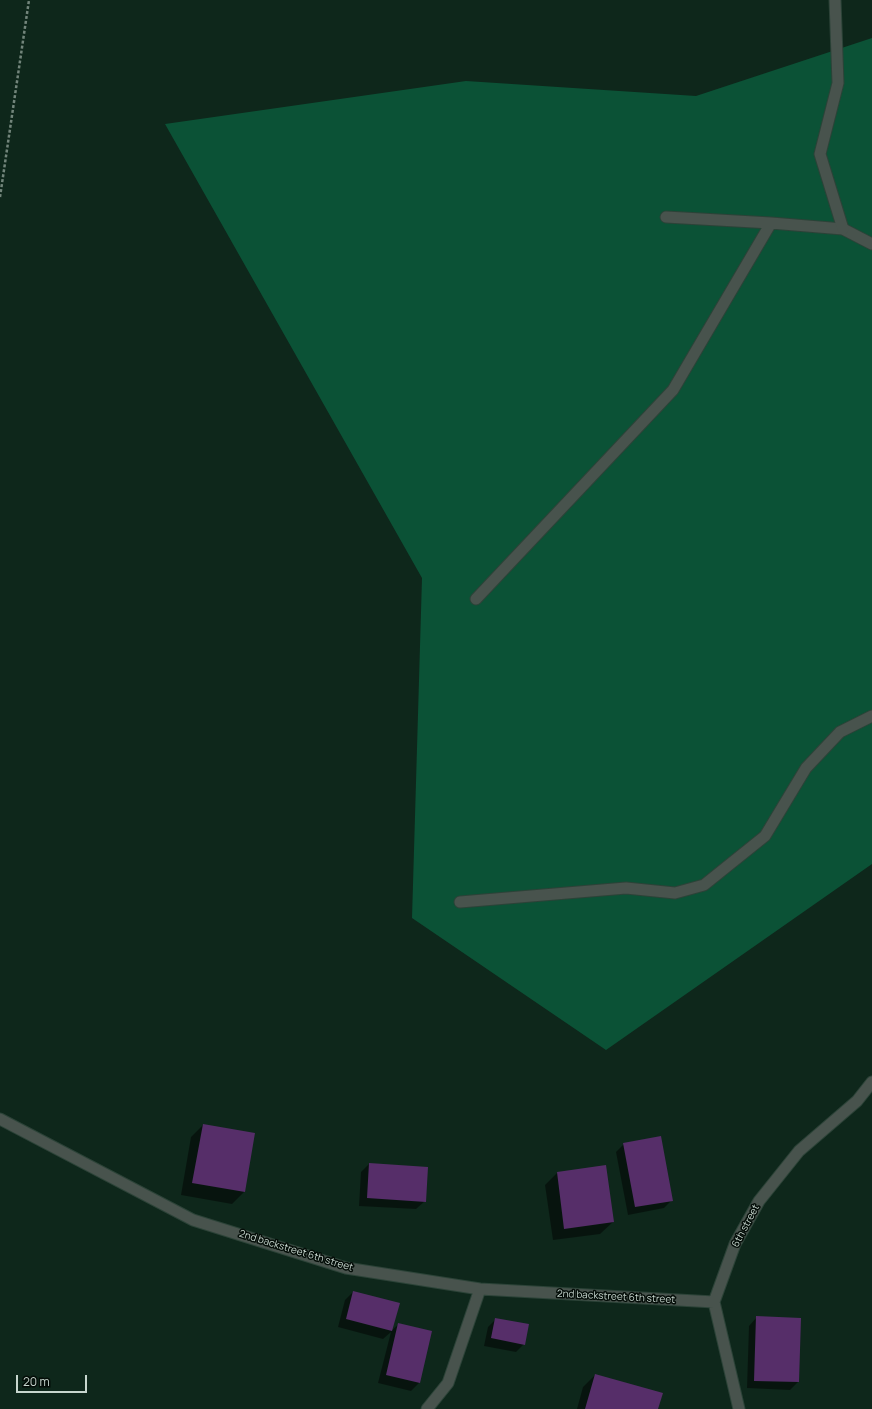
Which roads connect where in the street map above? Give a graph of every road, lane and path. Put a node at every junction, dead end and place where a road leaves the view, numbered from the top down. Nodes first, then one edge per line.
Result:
1 (29, 0) edge
2 (835, 0) edge
3 (0, 197) edge
4 (666, 217) dead end
5 (771, 222) junction
6 (843, 229) junction
7 (872, 244) edge
8 (476, 599) dead end
9 (872, 716) edge
10 (460, 902) dead end
11 (872, 1082) edge
12 (0, 1119) edge
13 (480, 1289) junction
14 (714, 1302) junction
15 (427, 1409) edge
16 (739, 1409) edge

1 - 3 path
2 - 6 street
4 - 5 street
5 - 6 street
5 - 8 street
6 - 7 street
9 - 10 street
11 - 14 street, 6th street
12 - 13 street, 2nd backstreet 6th street
13 - 14 street, 2nd backstreet 6th street
13 - 15 street
14 - 16 street

